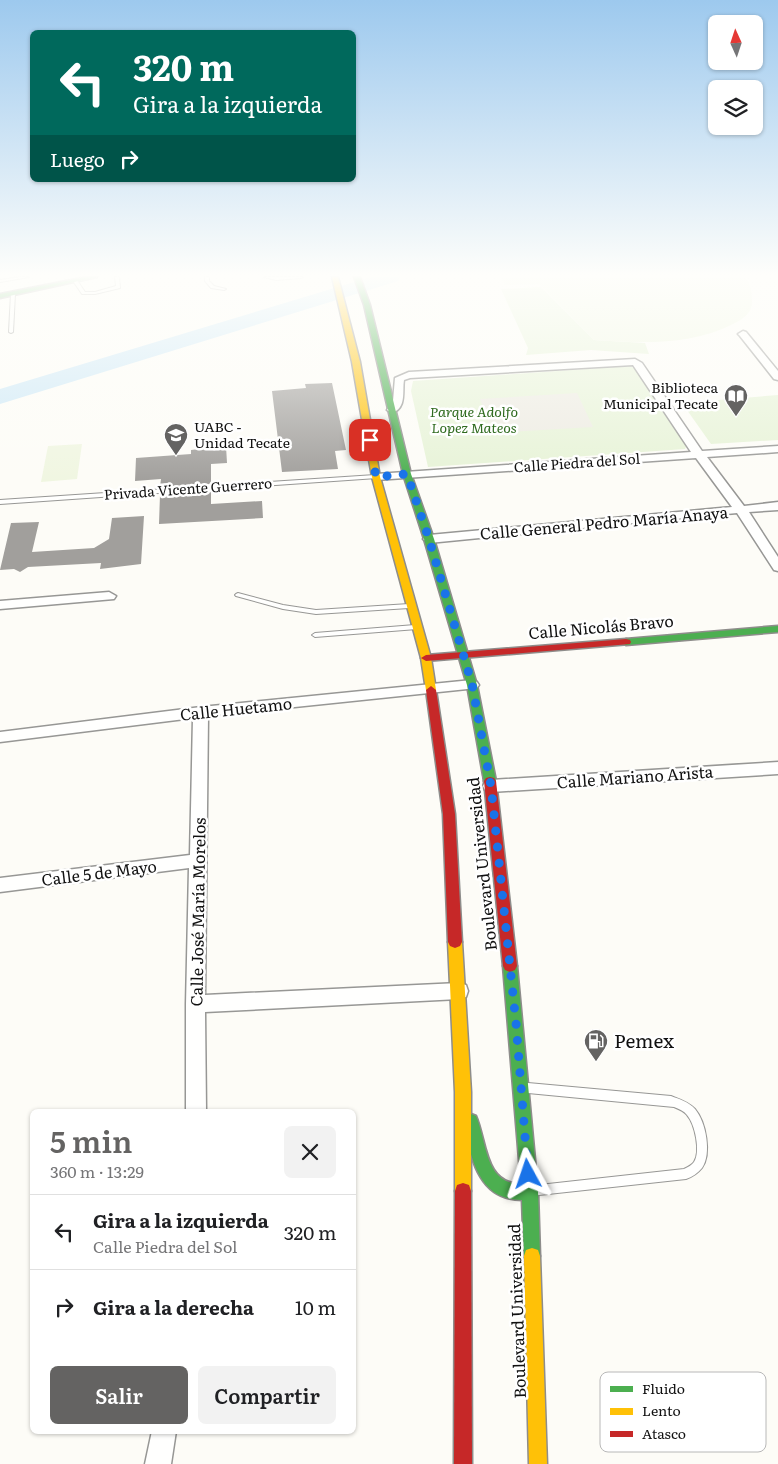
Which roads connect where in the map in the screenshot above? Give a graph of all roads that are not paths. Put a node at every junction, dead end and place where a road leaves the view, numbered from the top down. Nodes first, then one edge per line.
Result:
1 (352, 345) edge
2 (377, 345) edge
3 (752, 345) edge
4 (778, 377) edge
5 (392, 410) junction
6 (778, 449) edge
7 (699, 455) junction
8 (407, 474) junction
9 (376, 477) junction
10 (0, 502) edge
11 (778, 506) edge
12 (741, 510) junction
13 (429, 539) junction
14 (778, 567) edge
15 (238, 595) dead end
16 (109, 596) dead end
17 (0, 605) edge
18 (411, 606) junction
19 (417, 626) junction
20 (778, 629) edge
21 (315, 635) dead end
22 (464, 655) junction
23 (426, 658) junction
24 (472, 684) junction
25 (432, 690) junction
26 (201, 712) junction
27 (0, 737) edge
28 (778, 768) edge
29 (491, 786) junction
30 (199, 860) junction
31 (0, 885) edge
32 (459, 991) junction
33 (195, 1004) junction
34 (521, 1088) junction
35 (463, 1092) junction
36 (196, 1109) edge
37 (530, 1192) junction
38 (163, 1434) edge
39 (158, 1464) edge
40 (462, 1464) edge
41 (538, 1464) edge

1 - 9 main road, Boulevard Universidad
2 - 5 main road, Boulevard Universidad
3 - 4 street
5 - 7 street
5 - 8 main road, Boulevard Universidad
6 - 7 street, Calle Piedra del Sol
7 - 8 street, Calle Piedra del Sol
7 - 12 street
8 - 9 street, Calle Piedra del Sol
8 - 13 main road, Boulevard Universidad
9 - 10 lane, Privada Vicente Guerrero
9 - 18 main road, Boulevard Universidad
11 - 12 street, Calle General Pedro María Anaya
12 - 13 street, Calle General Pedro María Anaya
12 - 14 street
13 - 22 main road, Boulevard Universidad
15 - 18 lane
16 - 17 street
18 - 19 main road, Boulevard Universidad
19 - 21 lane
19 - 23 main road, Boulevard Universidad
20 - 22 main road, Calle Nicolás Bravo
22 - 23 main road, Calle Nicolás Bravo
22 - 24 main road, Boulevard Universidad
23 - 25 main road, Boulevard Universidad
24 - 25 street, Calle Huetamo
24 - 29 main road, Boulevard Universidad
25 - 26 street, Calle Huetamo
25 - 32 main road, Boulevard Universidad
26 - 27 street, Calle Huetamo
26 - 30 street, Calle José María Morelos
28 - 29 street, Calle Mariano Arista
29 - 34 main road, Boulevard Universidad
30 - 31 street, Calle 5 de Mayo
30 - 33 street, Calle José María Morelos
32 - 33 street
32 - 35 main road, Boulevard Universidad
33 - 36 street, Calle José María Morelos
34 - 37 main road, Boulevard Universidad
34 - 37 lane
35 - 37 main road
35 - 40 main road, Boulevard Universidad
37 - 41 main road, Boulevard Universidad
38 - 39 street

